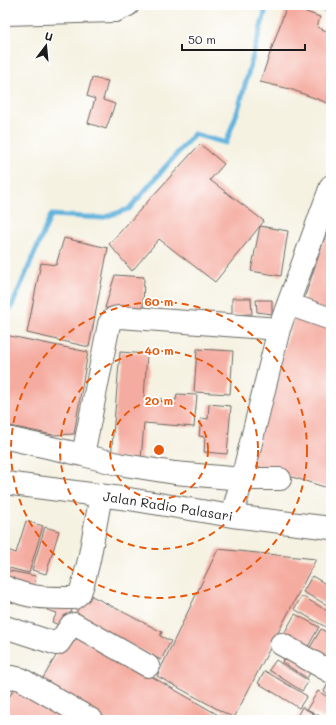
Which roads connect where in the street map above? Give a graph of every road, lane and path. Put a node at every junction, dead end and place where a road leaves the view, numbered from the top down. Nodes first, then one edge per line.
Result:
1 (128, 5) edge
2 (5, 14) edge
3 (331, 186) edge
4 (288, 304) junction
5 (331, 319) edge
6 (279, 329) junction
7 (7, 438) dead end
8 (83, 455) junction
9 (242, 479) junction
10 (280, 479) dead end
11 (5, 483) edge
12 (101, 495) junction
13 (232, 516) junction
14 (331, 528) edge
15 (5, 587) edge
16 (5, 627) edge
17 (281, 644) dead end
18 (148, 666) dead end
19 (331, 672) edge
20 (5, 680) edge
21 (92, 720) edge

1 - 2 street
3 - 4 street
4 - 5 street
4 - 6 street
6 - 8 street
6 - 9 street
7 - 8 street
8 - 9 street
9 - 10 street
9 - 13 street
11 - 12 street, Jalan Radio Palasari
12 - 13 street, Jalan Radio Palasari
12 - 15 street
13 - 14 street, Jalan Radio Palasari
16 - 18 street
17 - 19 street
20 - 21 street

